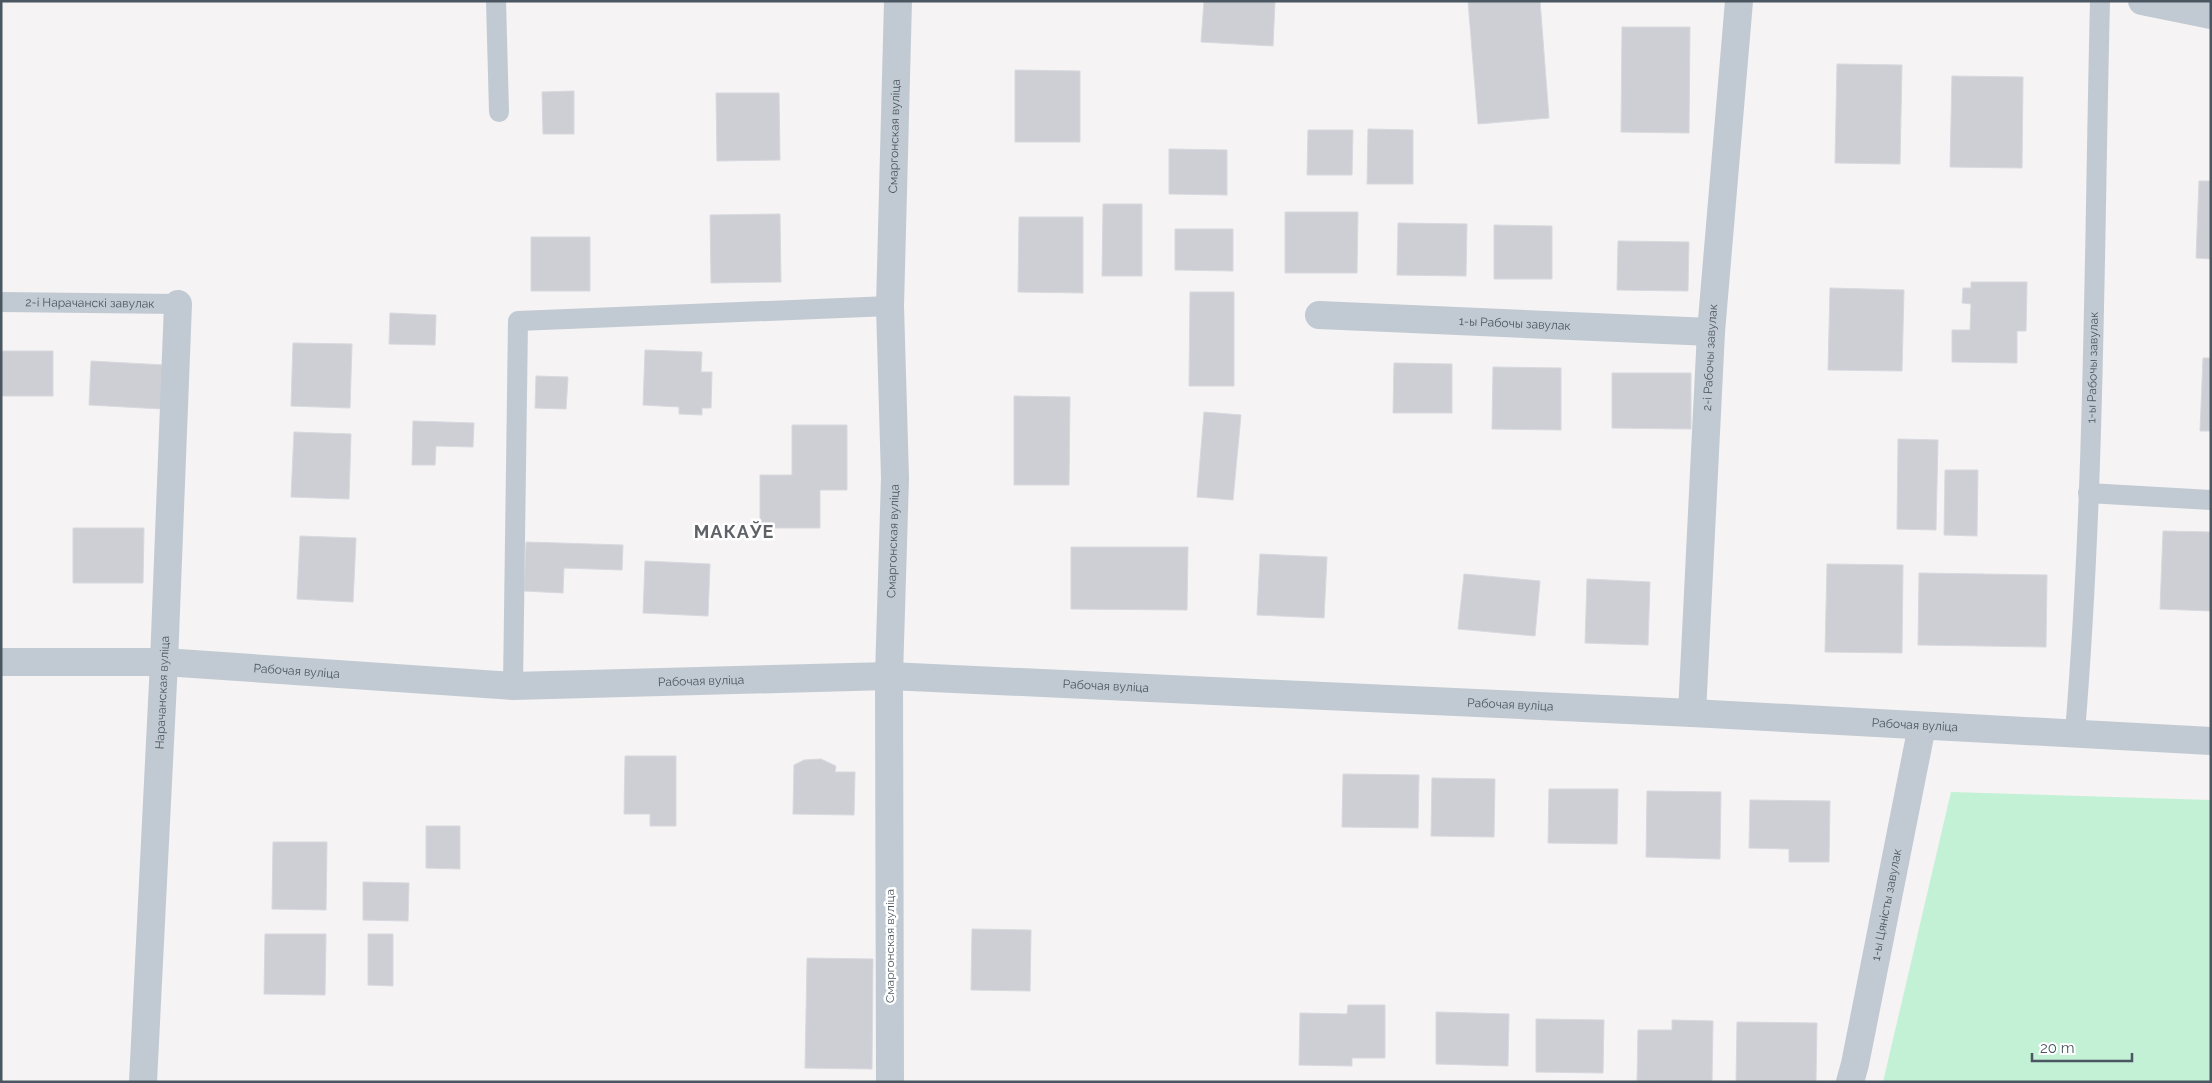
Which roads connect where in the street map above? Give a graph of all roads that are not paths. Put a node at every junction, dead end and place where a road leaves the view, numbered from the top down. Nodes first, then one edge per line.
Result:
1 (496, 1) edge
2 (898, 1) edge
3 (1739, 1) edge
4 (2100, 1) edge
5 (2142, 1) edge
6 (2211, 15) edge
7 (499, 112) dead end
8 (1, 302) edge
9 (178, 304) joint
10 (890, 306) junction
11 (1319, 315) dead end
12 (1712, 332) junction
13 (2088, 493) junction
14 (2211, 500) edge
15 (1, 662) edge
16 (164, 662) junction
17 (889, 676) junction
18 (513, 686) junction
19 (1692, 713) junction
20 (1922, 726) junction
21 (2075, 732) junction
22 (2211, 741) edge
23 (143, 1082) edge
24 (890, 1082) edge
25 (1850, 1082) edge

1 - 7 lane
2 - 10 street, Смаргонская вуліца
3 - 12 street, 2-і Рабочы завулак
4 - 13 lane, 1-ы Рабочы завулак
5 - 6 street
8 - 9 lane, 2-і Нарачанскі завулак
9 - 16 street, Нарачанская вуліца
10 - 17 street, Смаргонская вуліца
10 - 18 lane
11 - 12 street, 1-ы Рабочы завулак
12 - 19 street, 2-і Рабочы завулак
13 - 14 lane
13 - 21 lane, 1-ы Рабочы завулак
15 - 16 street, Рабочая вуліца
16 - 18 street, Рабочая вуліца
16 - 23 street, Нарачанская вуліца
17 - 18 street, Рабочая вуліца
17 - 19 street, Рабочая вуліца
17 - 24 street, Смаргонская вуліца
19 - 20 street, Рабочая вуліца
20 - 21 street, Рабочая вуліца
20 - 25 street, 1-ы Цяністы завулак
21 - 22 street, Рабочая вуліца

